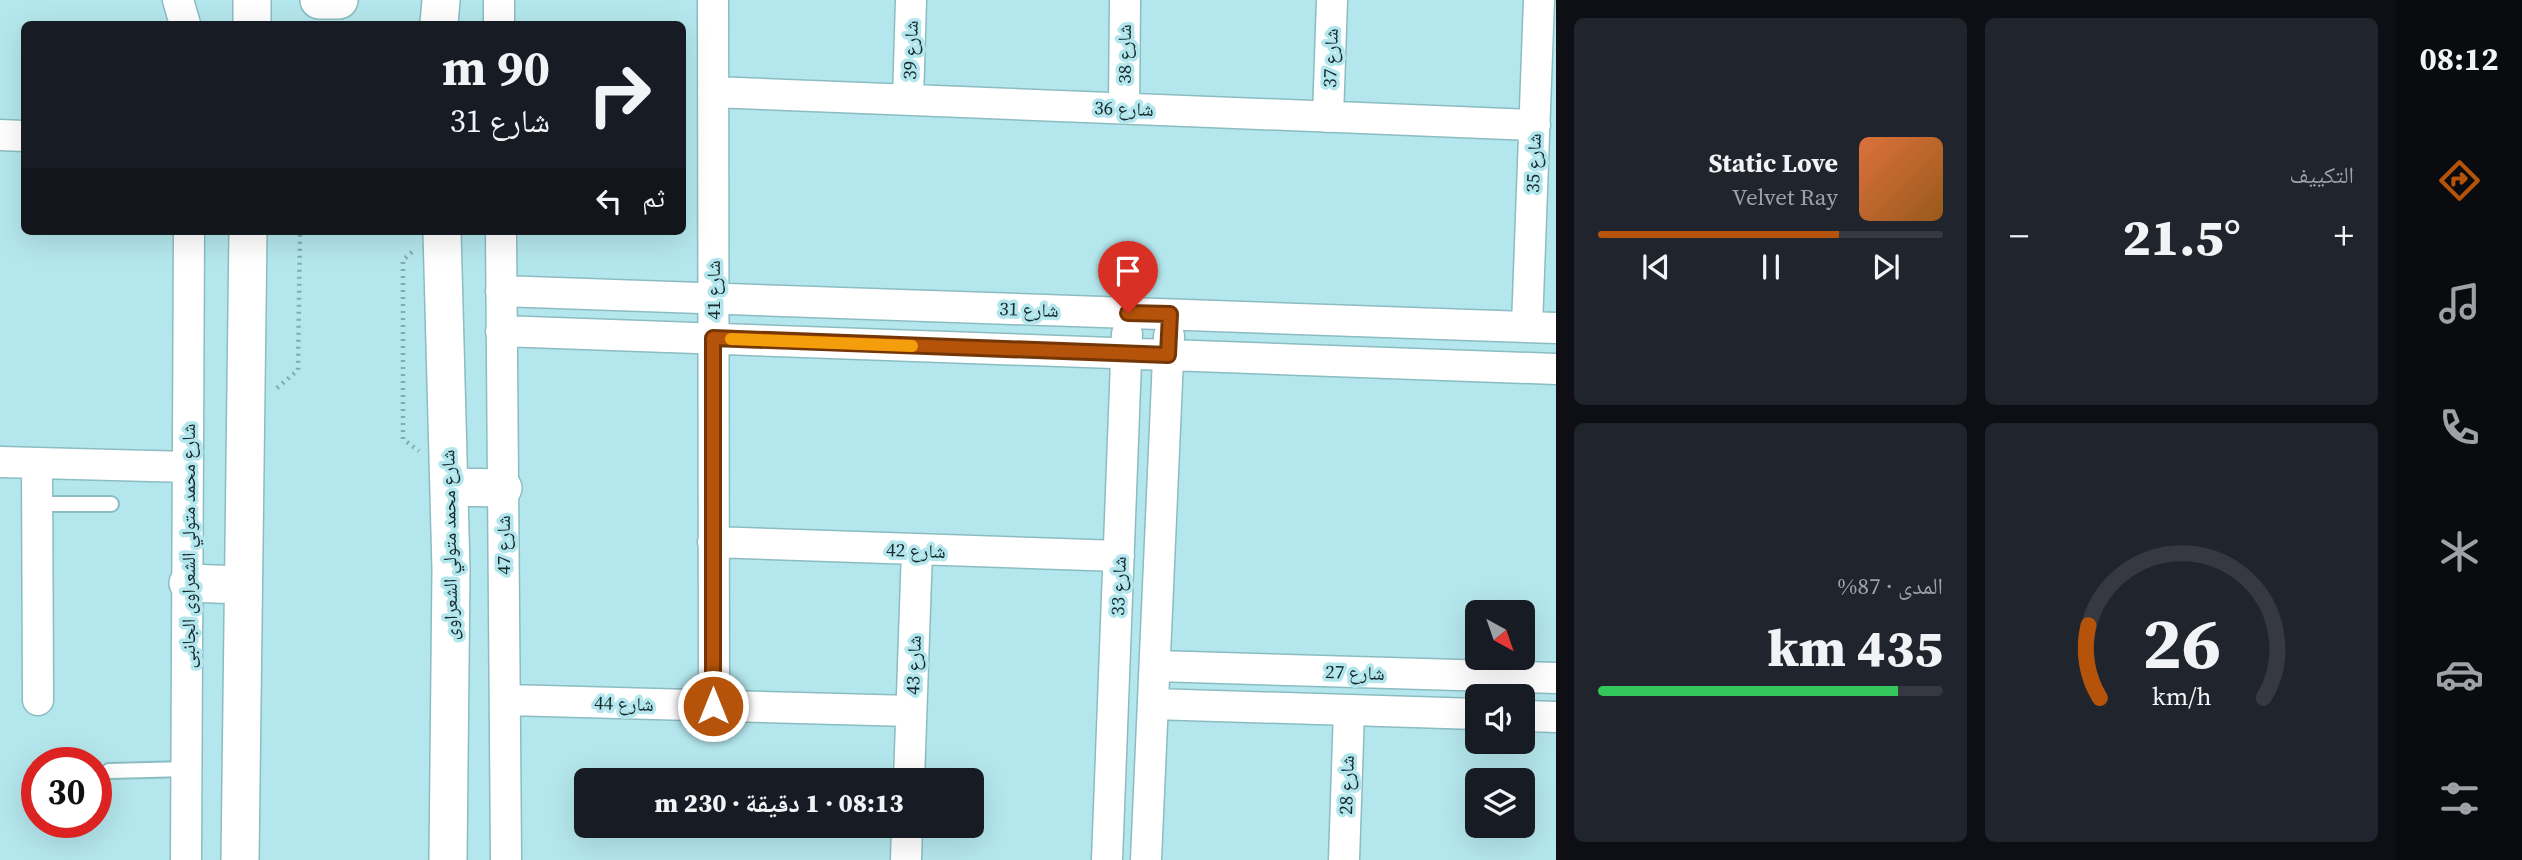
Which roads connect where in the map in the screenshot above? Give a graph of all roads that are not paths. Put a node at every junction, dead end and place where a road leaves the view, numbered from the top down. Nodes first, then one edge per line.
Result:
1 (178, 0) edge
2 (253, 0) edge
3 (319, 0) edge
4 (339, 0) edge
5 (441, 0) edge
6 (499, 0) edge
7 (713, 0) edge
8 (911, 0) edge
9 (1125, 0) edge
10 (1332, 0) edge
11 (1539, 0) edge
12 (183, 21) edge
13 (252, 21) edge
14 (439, 21) edge
15 (499, 21) edge
16 (713, 92) junction
17 (908, 100) junction
18 (1124, 108) junction
19 (1328, 117) junction
20 (1535, 125) junction
21 (0, 135) edge
22 (21, 136) edge
23 (189, 235) edge
24 (248, 235) edge
25 (442, 235) edge
26 (500, 235) edge
27 (501, 291) junction
28 (713, 298) junction
29 (1128, 313) junction
30 (1170, 314) junction
31 (1541, 327) edge
32 (501, 331) junction
33 (713, 338) junction
34 (1127, 354) junction
35 (1168, 355) junction
36 (1556, 369) edge
37 (0, 462) edge
38 (37, 463) junction
39 (188, 467) junction
40 (450, 487) junction
41 (503, 488) junction
42 (111, 504) dead end
43 (37, 505) junction
44 (713, 542) junction
45 (917, 550) junction
46 (1119, 556) junction
47 (188, 583) junction
48 (242, 584) junction
49 (1155, 666) junction
50 (1556, 678) edge
51 (38, 700) dead end
52 (505, 700) junction
53 (1153, 704) junction
54 (713, 706) junction
55 (1349, 710) junction
56 (911, 711) junction
57 (1465, 714) edge
58 (1535, 716) edge
59 (1556, 717) edge
60 (909, 768) edge
61 (187, 769) junction
62 (112, 771) edge
63 (907, 838) edge
64 (186, 860) edge
65 (240, 860) edge
66 (448, 860) edge
67 (506, 860) edge
68 (906, 860) edge
69 (1107, 860) edge
70 (1146, 860) edge
71 (1344, 860) edge

1 - 12 street
2 - 13 street
3 - 4 street
5 - 14 street
6 - 15 street
7 - 16 street, شارع 41
8 - 17 street, شارع 39
9 - 18 street, شارع 38
10 - 19 street, شارع 37
11 - 20 street, شارع 35
16 - 17 street, شارع 36
16 - 28 street, شارع 41
17 - 18 street, شارع 36
18 - 19 street, شارع 36
19 - 20 street, شارع 36
20 - 31 street, شارع 35
21 - 22 street
23 - 39 street, شارع محمد متولي الشعراوى الجانبى
24 - 48 street
25 - 40 street, شارع محمد متولي الشعراوى
26 - 27 street, شارع 47
27 - 28 street, شارع 31
27 - 32 street, شارع 47
28 - 29 street, شارع 31
28 - 33 street, شارع 41
29 - 30 street, شارع 31
29 - 34 street, شارع 33
30 - 31 street, شارع 31
30 - 35 street, شارع 33
32 - 33 street
32 - 41 street, شارع 47
33 - 34 street
33 - 44 street, شارع 41
34 - 35 street
34 - 46 street, شارع 33
35 - 36 street
35 - 49 street, شارع 33
37 - 38 street
38 - 39 street
38 - 43 street
39 - 47 street, شارع محمد متولي الشعراوى الجانبى
40 - 41 street
40 - 66 street, شارع محمد متولي الشعراوى
41 - 52 street, شارع 47
42 - 43 lane
43 - 51 street
44 - 45 street, شارع 42
44 - 54 street, شارع 41
45 - 46 street, شارع 42
45 - 56 street, شارع 43
46 - 69 street, شارع 33
47 - 48 street
47 - 61 street, شارع محمد متولي الشعراوى الجانبى
48 - 65 street
49 - 50 street, شارع 27
49 - 53 street, شارع 33
52 - 54 street, شارع 44
52 - 67 street, شارع 47
53 - 55 street, شارع 27
53 - 70 street, شارع 33
54 - 56 street, شارع 44
55 - 57 street, شارع 27
55 - 71 street, شارع 28
56 - 60 street, شارع 43
58 - 59 street
61 - 62 lane
61 - 64 street, شارع محمد متولي الشعراوى الجانبى
63 - 68 street

